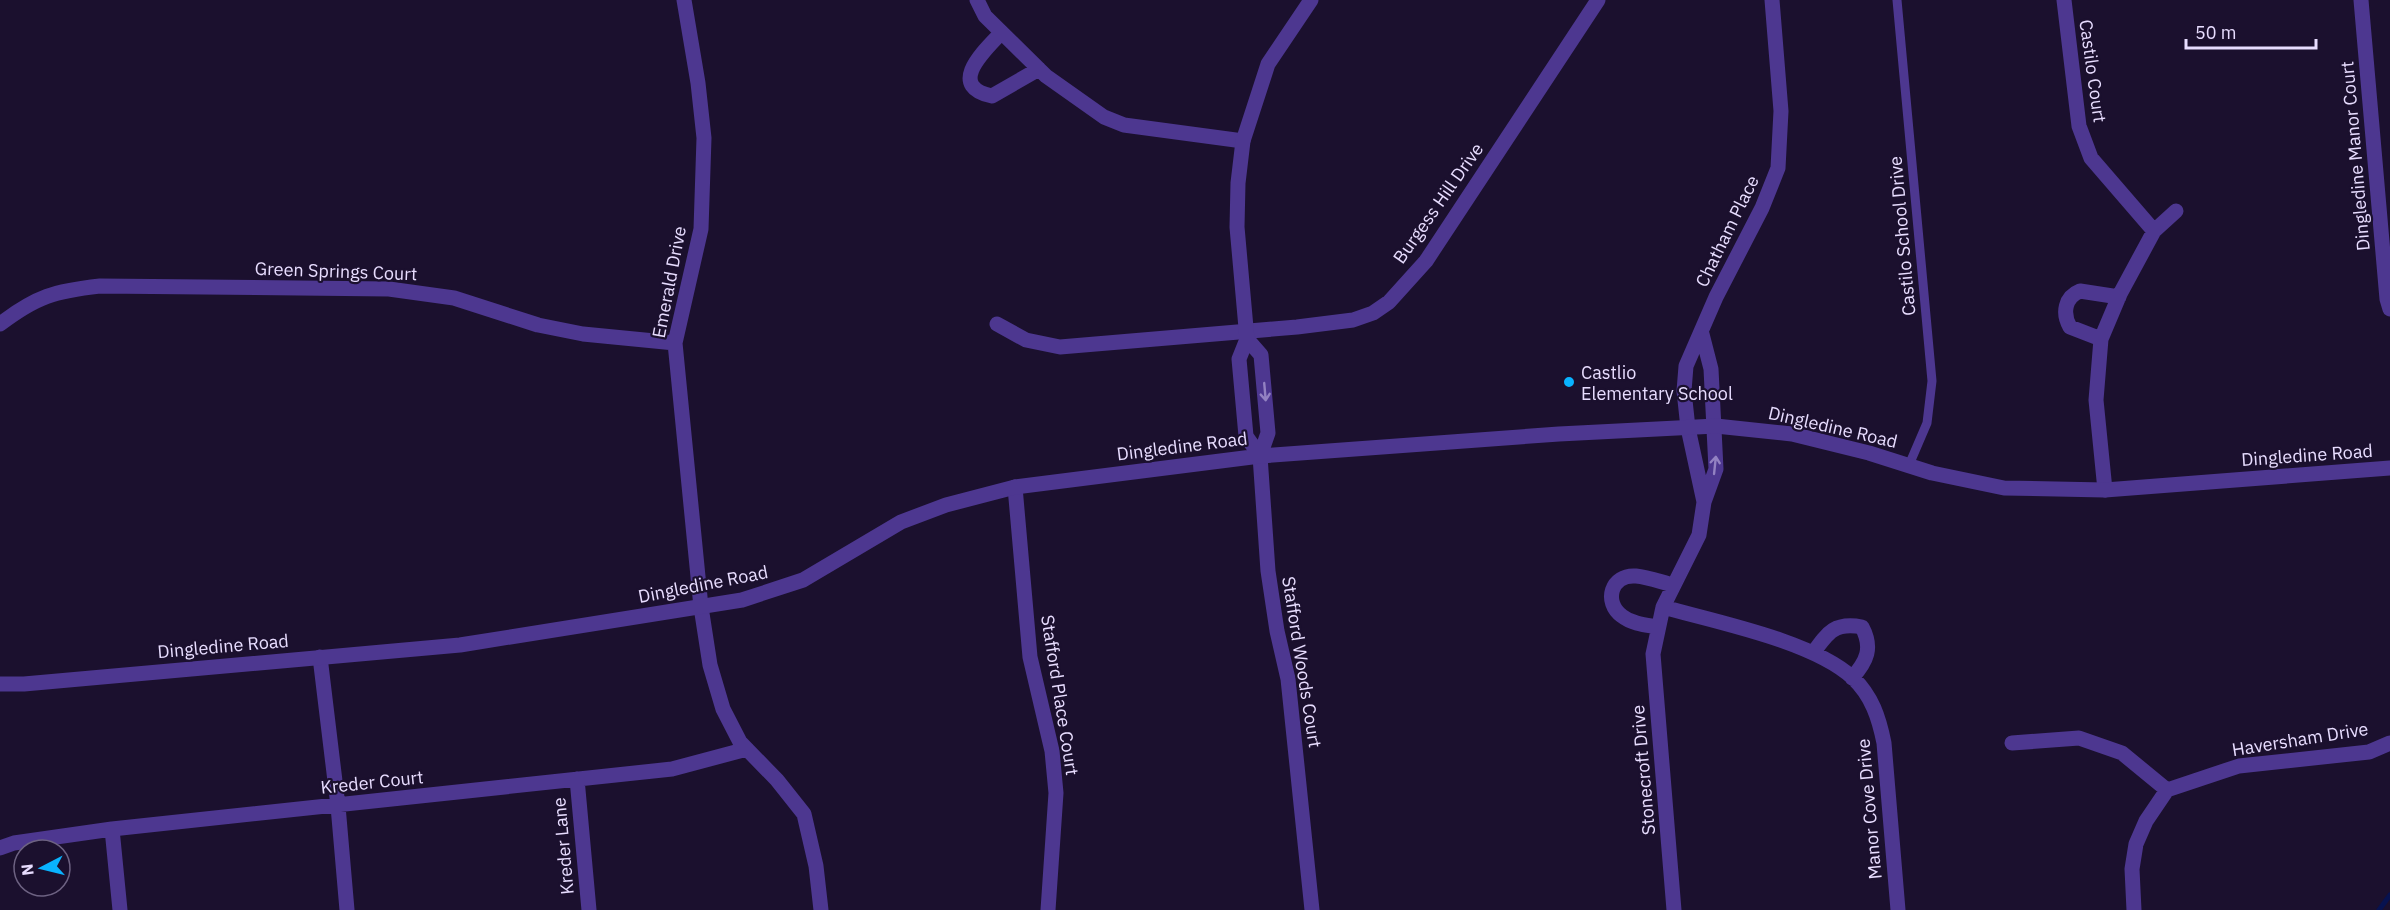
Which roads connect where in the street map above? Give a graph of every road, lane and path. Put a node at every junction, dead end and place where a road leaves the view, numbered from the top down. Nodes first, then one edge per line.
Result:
1 (684, 0) edge
2 (977, 0) edge
3 (1311, 0) edge
4 (1598, 0) edge
5 (1772, 0) edge
6 (1897, 0) edge
7 (2064, 0) edge
8 (2361, 0) edge
9 (1001, 33) junction
10 (1039, 69) junction
11 (1243, 141) junction
12 (2176, 211) dead end
13 (2154, 231) junction
14 (2119, 297) junction
15 (2390, 309) edge
16 (0, 324) edge
17 (997, 324) dead end
18 (1702, 334) junction
19 (1246, 335) junction
20 (2101, 339) junction
21 (675, 343) junction
22 (1716, 426) junction
23 (1688, 428) junction
24 (1260, 456) junction
25 (1909, 465) junction
26 (2390, 468) edge
27 (1015, 487) junction
28 (2104, 490) junction
29 (1704, 502) junction
30 (1673, 585) junction
31 (701, 607) junction
32 (1664, 607) junction
33 (1658, 627) junction
34 (1813, 653) junction
35 (320, 657) junction
36 (1852, 678) junction
37 (0, 684) edge
38 (2012, 743) dead end
39 (2390, 743) edge
40 (747, 749) junction
41 (577, 779) junction
42 (2167, 790) junction
43 (338, 806) junction
44 (112, 829) junction
45 (0, 848) edge
46 (120, 910) edge
47 (347, 910) edge
48 (589, 910) edge
49 (821, 910) edge
50 (1048, 910) edge
51 (1311, 910) edge
52 (1674, 910) edge
53 (1898, 910) edge
54 (2134, 910) edge

1 - 21 street, Emerald Drive
2 - 9 street
3 - 11 street
4 - 19 street, Burgess Hill Drive
5 - 18 street, Chatham Place
6 - 25 lane, Castilo School Drive
7 - 13 street, Castilo Court
8 - 15 street, Dingledine Manor Court
9 - 10 street
9 - 10 street
10 - 11 street
11 - 19 street
12 - 13 street
13 - 14 street
14 - 20 street
14 - 20 street
16 - 21 street, Green Springs Court
17 - 19 street, Burgess Hill Drive
18 - 22 street
18 - 23 street, Chatham Place
19 - 24 street
19 -> 24 street
20 - 28 street
21 - 31 street, Emerald Drive
22 - 23 street, Dingledine Road
22 - 25 street, Dingledine Road
29 -> 22 street, Stonecroft Drive
23 - 24 street, Dingledine Road
23 - 29 street, Stonecroft Drive
24 - 27 street, Dingledine Road
24 - 51 street, Stafford Woods Court
25 - 28 street, Dingledine Road
26 - 28 street, Dingledine Road
27 - 31 street, Dingledine Road
27 - 50 street, Stafford Place Court
29 - 30 street, Stonecroft Drive
30 - 32 street, Stonecroft Drive
30 - 33 street
31 - 35 street, Dingledine Road
31 - 40 street, Emerald Drive
32 - 33 street, Stonecroft Drive
32 - 34 street, Manor Cove Drive
33 - 52 street, Stonecroft Drive
34 - 36 street, Manor Cove Drive
34 - 36 street
35 - 37 street, Dingledine Road
35 - 43 street
36 - 53 street, Manor Cove Drive
38 - 42 street
39 - 42 street, Haversham Drive
40 - 41 street, Kreder Court
40 - 49 street, Emerald Drive
41 - 43 street, Kreder Court
41 - 48 street, Kreder Lane
42 - 54 street
43 - 44 street, Kreder Court
43 - 47 street
44 - 45 street, Kreder Court
44 - 46 street

